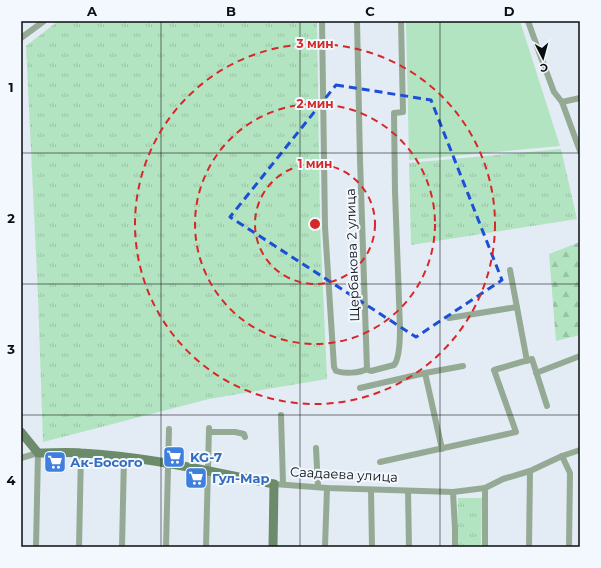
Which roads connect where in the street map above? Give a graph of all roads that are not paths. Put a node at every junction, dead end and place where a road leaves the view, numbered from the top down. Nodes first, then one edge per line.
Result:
1 (44, 21) edge
2 (322, 21) edge
3 (357, 21) edge
4 (401, 21) edge
5 (528, 21) edge
6 (21, 38) edge
7 (580, 98) edge
8 (562, 102) junction
9 (580, 151) edge
10 (510, 270) dead end
11 (517, 307) junction
12 (449, 318) dead end
13 (580, 356) edge
14 (527, 361) junction
15 (463, 366) dead end
16 (367, 368) junction
17 (425, 373) junction
18 (536, 373) junction
19 (360, 388) dead end
20 (547, 406) dead end
21 (281, 414) dead end
22 (169, 429) dead end
23 (21, 432) edge
24 (245, 438) dead end
25 (316, 448) dead end
26 (442, 449) junction
27 (580, 450) edge
28 (38, 453) junction
29 (81, 453) junction
30 (562, 456) junction
31 (124, 457) junction
32 (21, 458) edge
33 (380, 462) dead end
34 (168, 463) junction
35 (208, 471) junction
36 (530, 471) junction
37 (279, 484) junction
38 (318, 488) junction
39 (327, 488) junction
40 (485, 488) junction
41 (371, 490) junction
42 (408, 491) junction
43 (453, 492) junction
44 (36, 547) edge
45 (79, 547) edge
46 (122, 547) edge
47 (166, 547) edge
48 (206, 547) edge
49 (273, 547) edge
50 (325, 547) edge
51 (372, 547) edge
52 (409, 547) edge
53 (455, 547) edge
54 (485, 547) edge
55 (529, 547) edge
56 (568, 547) edge

1 - 6 street
2 - 16 street
3 - 16 street, Щербакова 2 улица
4 - 16 street
5 - 8 street
7 - 8 street
8 - 9 street
10 - 11 street
11 - 12 street
11 - 14 street
13 - 18 street
14 - 18 street
14 - 26 street, Саадаева улица
15 - 17 street
17 - 19 street
17 - 26 street
18 - 20 street
21 - 37 street
22 - 34 street
23 - 28 street
24 - 35 street
25 - 38 street
26 - 33 street, Саадаева улица
27 - 30 street, Саадаева улица
28 - 29 street, Саадаева улица
28 - 32 street
28 - 44 street
29 - 31 street, Саадаева улица
29 - 45 street
30 - 36 street, Саадаева улица
30 - 56 street
31 - 34 street, Саадаева улица
31 - 46 street
34 - 35 street, Саадаева улица
34 - 47 street
35 - 37 street, Саадаева улица
35 - 48 street
36 - 40 street, Саадаева улица
36 - 55 street
37 - 38 street, Саадаева улица
37 - 49 street
38 - 39 street, Саадаева улица
39 - 41 street, Саадаева улица
39 - 50 street
40 - 43 street, Саадаева улица
40 - 54 street
41 - 42 street, Саадаева улица
41 - 51 street
42 - 43 street, Саадаева улица
42 - 52 street
43 - 53 street

